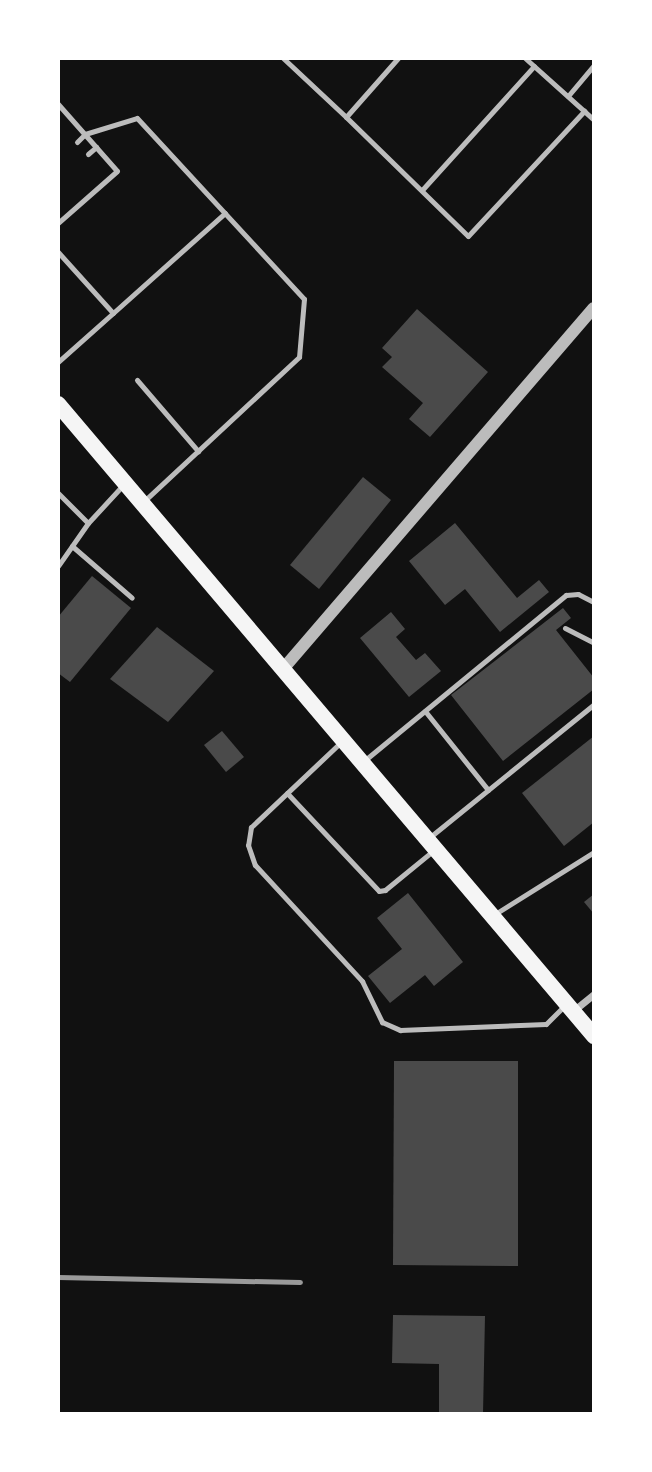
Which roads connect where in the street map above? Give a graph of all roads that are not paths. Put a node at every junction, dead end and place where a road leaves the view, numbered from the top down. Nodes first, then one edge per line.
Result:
1 (283, 58) edge
2 (398, 58) edge
3 (525, 58) edge
4 (594, 65) edge
5 (534, 66) junction
6 (568, 96) junction
7 (59, 108) edge
8 (584, 111) junction
9 (346, 117) junction
10 (594, 120) edge
11 (85, 134) junction
12 (77, 142) dead end
13 (96, 147) junction
14 (88, 155) dead end
15 (422, 190) junction
16 (225, 214) junction
17 (58, 223) edge
18 (58, 252) edge
19 (594, 308) edge
20 (113, 313) junction
21 (58, 362) edge
22 (137, 380) dead end
23 (58, 405) edge
24 (198, 451) junction
25 (125, 483) junction
26 (58, 493) edge
27 (142, 503) junction
28 (88, 523) junction
29 (72, 546) junction
30 (58, 566) edge
31 (132, 598) dead end
32 (594, 602) edge
33 (565, 628) dead end
34 (594, 643) edge
35 (283, 669) junction
36 (594, 704) edge
37 (425, 711) junction
38 (343, 740) junction
39 (363, 762) junction
40 (488, 790) junction
41 (287, 793) junction
42 (432, 844) junction
43 (594, 852) edge
44 (492, 916) junction
45 (594, 994) edge
46 (570, 1008) junction
47 (594, 1036) edge

1 - 9 lane
2 - 9 lane
3 - 5 lane
4 - 6 lane
5 - 6 lane
5 - 15 lane
6 - 8 lane
7 - 11 lane
8 - 10 lane
8 - 15 lane
9 - 15 lane
11 - 12 lane
11 - 13 lane
11 - 16 lane
13 - 14 lane
13 - 17 lane
16 - 20 lane
16 - 24 lane
18 - 20 lane
19 - 35 street
20 - 21 lane
22 - 24 lane
23 - 25 main road
24 - 27 lane
25 - 27 main road
25 - 28 lane
26 - 28 lane
27 - 35 main road
28 - 29 lane
29 - 30 lane
29 - 31 lane
32 - 37 lane
33 - 34 lane
35 - 38 main road
36 - 40 lane
37 - 39 lane
37 - 40 lane
38 - 39 main road
38 - 41 lane
39 - 42 main road
40 - 42 lane
41 - 42 lane
41 - 46 lane
42 - 44 main road
43 - 44 lane
44 - 46 main road
45 - 46 street
46 - 47 main road

